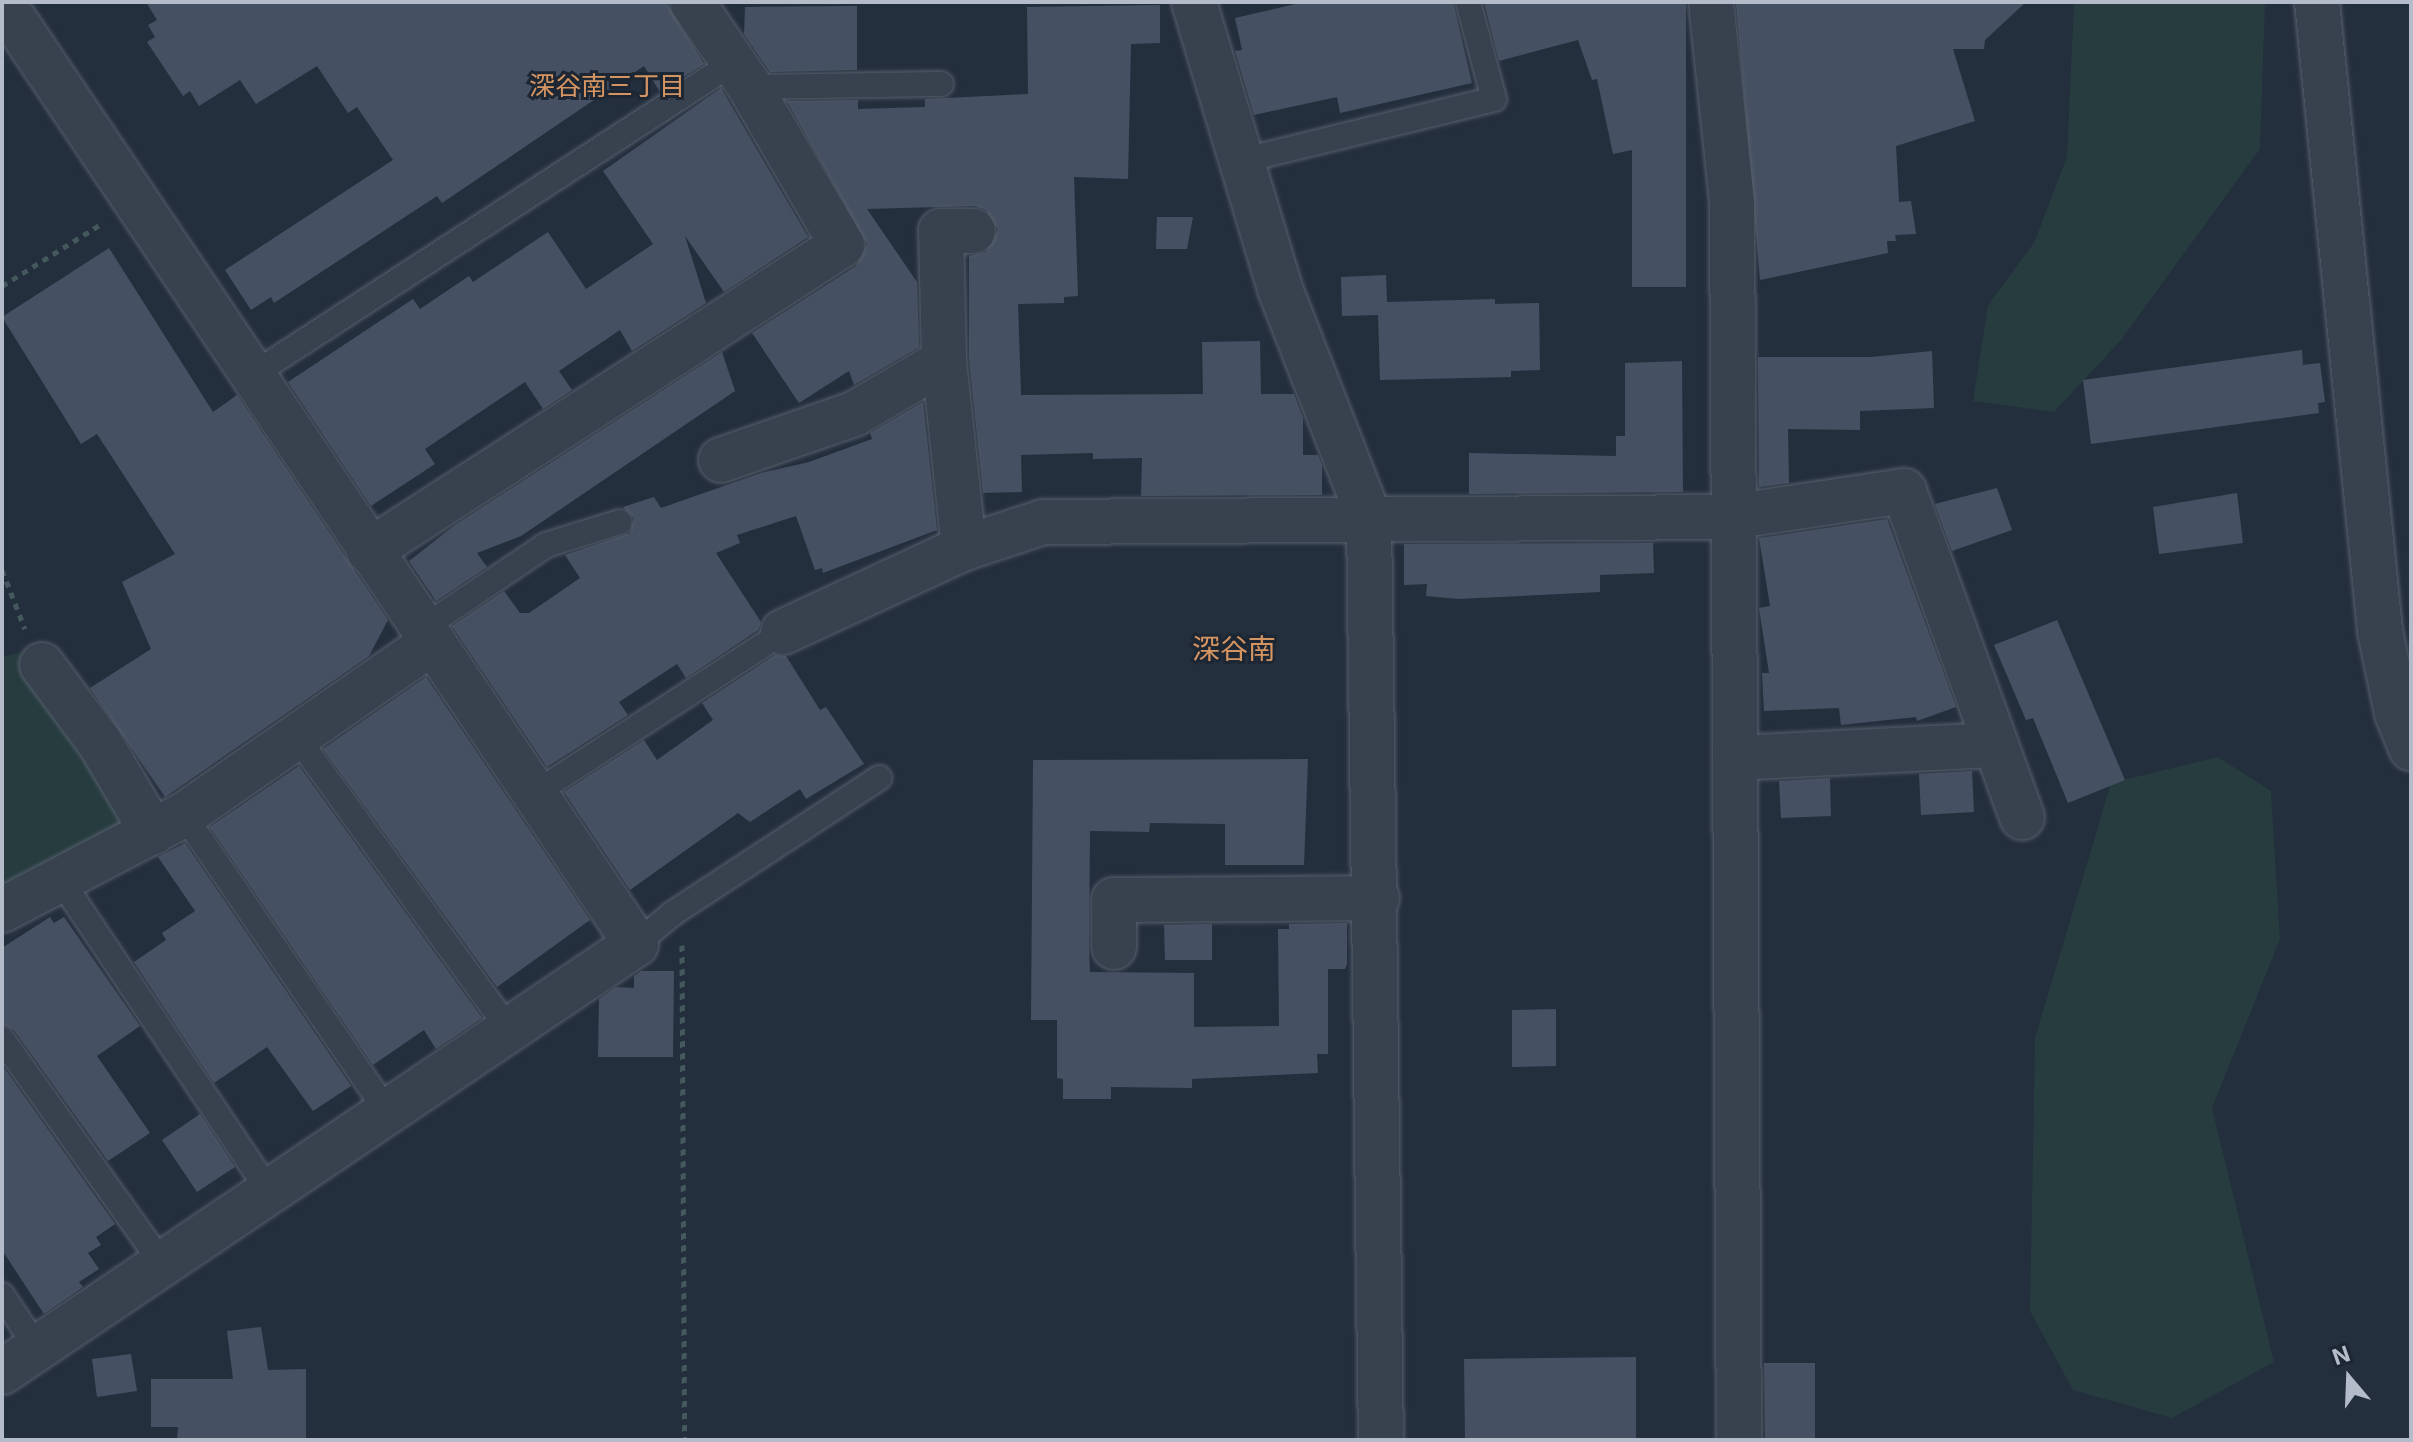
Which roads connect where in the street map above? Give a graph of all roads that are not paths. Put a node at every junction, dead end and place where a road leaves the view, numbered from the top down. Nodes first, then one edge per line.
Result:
1 (2, 2) edge
2 (692, 2) edge
3 (1194, 2) edge
4 (1468, 2) edge
5 (1711, 2) edge
6 (2317, 2) edge
7 (742, 75) junction
8 (941, 84) dead end
9 (1240, 161) junction
10 (941, 231) dead end
11 (944, 361) junction
12 (254, 374) junction
13 (721, 460) dead end
14 (1369, 517) junction
15 (1730, 517) junction
16 (620, 522) dead end
17 (964, 548) junction
18 (369, 551) junction
19 (783, 632) joint
20 (428, 635) junction
21 (42, 665) road end
22 (298, 739) junction
23 (1996, 745) junction
24 (2411, 748) edge
25 (1735, 758) junction
26 (879, 778) dead end
27 (534, 794) junction
28 (2022, 817) dead end
29 (168, 824) junction
30 (62, 882) junction
31 (1377, 898) junction
32 (2, 910) edge
33 (636, 944) junction
34 (1114, 947) dead end
35 (509, 1029) junction
36 (2, 1039) edge
37 (387, 1112) junction
38 (269, 1191) junction
39 (162, 1263) junction
40 (2, 1295) edge
41 (19, 1360) edge
42 (1381, 1440) edge
43 (1739, 1440) edge

1 - 12 street
2 - 7 street
3 - 9 street
4 - 9 lane
5 - 15 street
6 - 24 street
7 - 8 lane
7 - 12 lane
7 - 18 street
9 - 14 street
10 - 11 street
11 - 13 street
11 - 17 street
12 - 18 street
14 - 15 street
14 - 17 street
14 - 31 street
15 - 23 street
15 - 25 street
16 - 20 lane
17 - 19 street
18 - 20 street
19 - 27 lane
20 - 22 street
20 - 27 street
21 - 29 street
22 - 29 street
22 - 35 lane
23 - 25 street
23 - 28 street
25 - 43 street
26 - 33 lane
27 - 33 street
29 - 30 street
29 - 37 lane
30 - 32 street
30 - 38 lane
31 - 34 street
31 - 42 street
33 - 35 street
35 - 37 street
36 - 39 lane
37 - 38 street
38 - 39 street
39 - 41 street
40 - 41 lane

